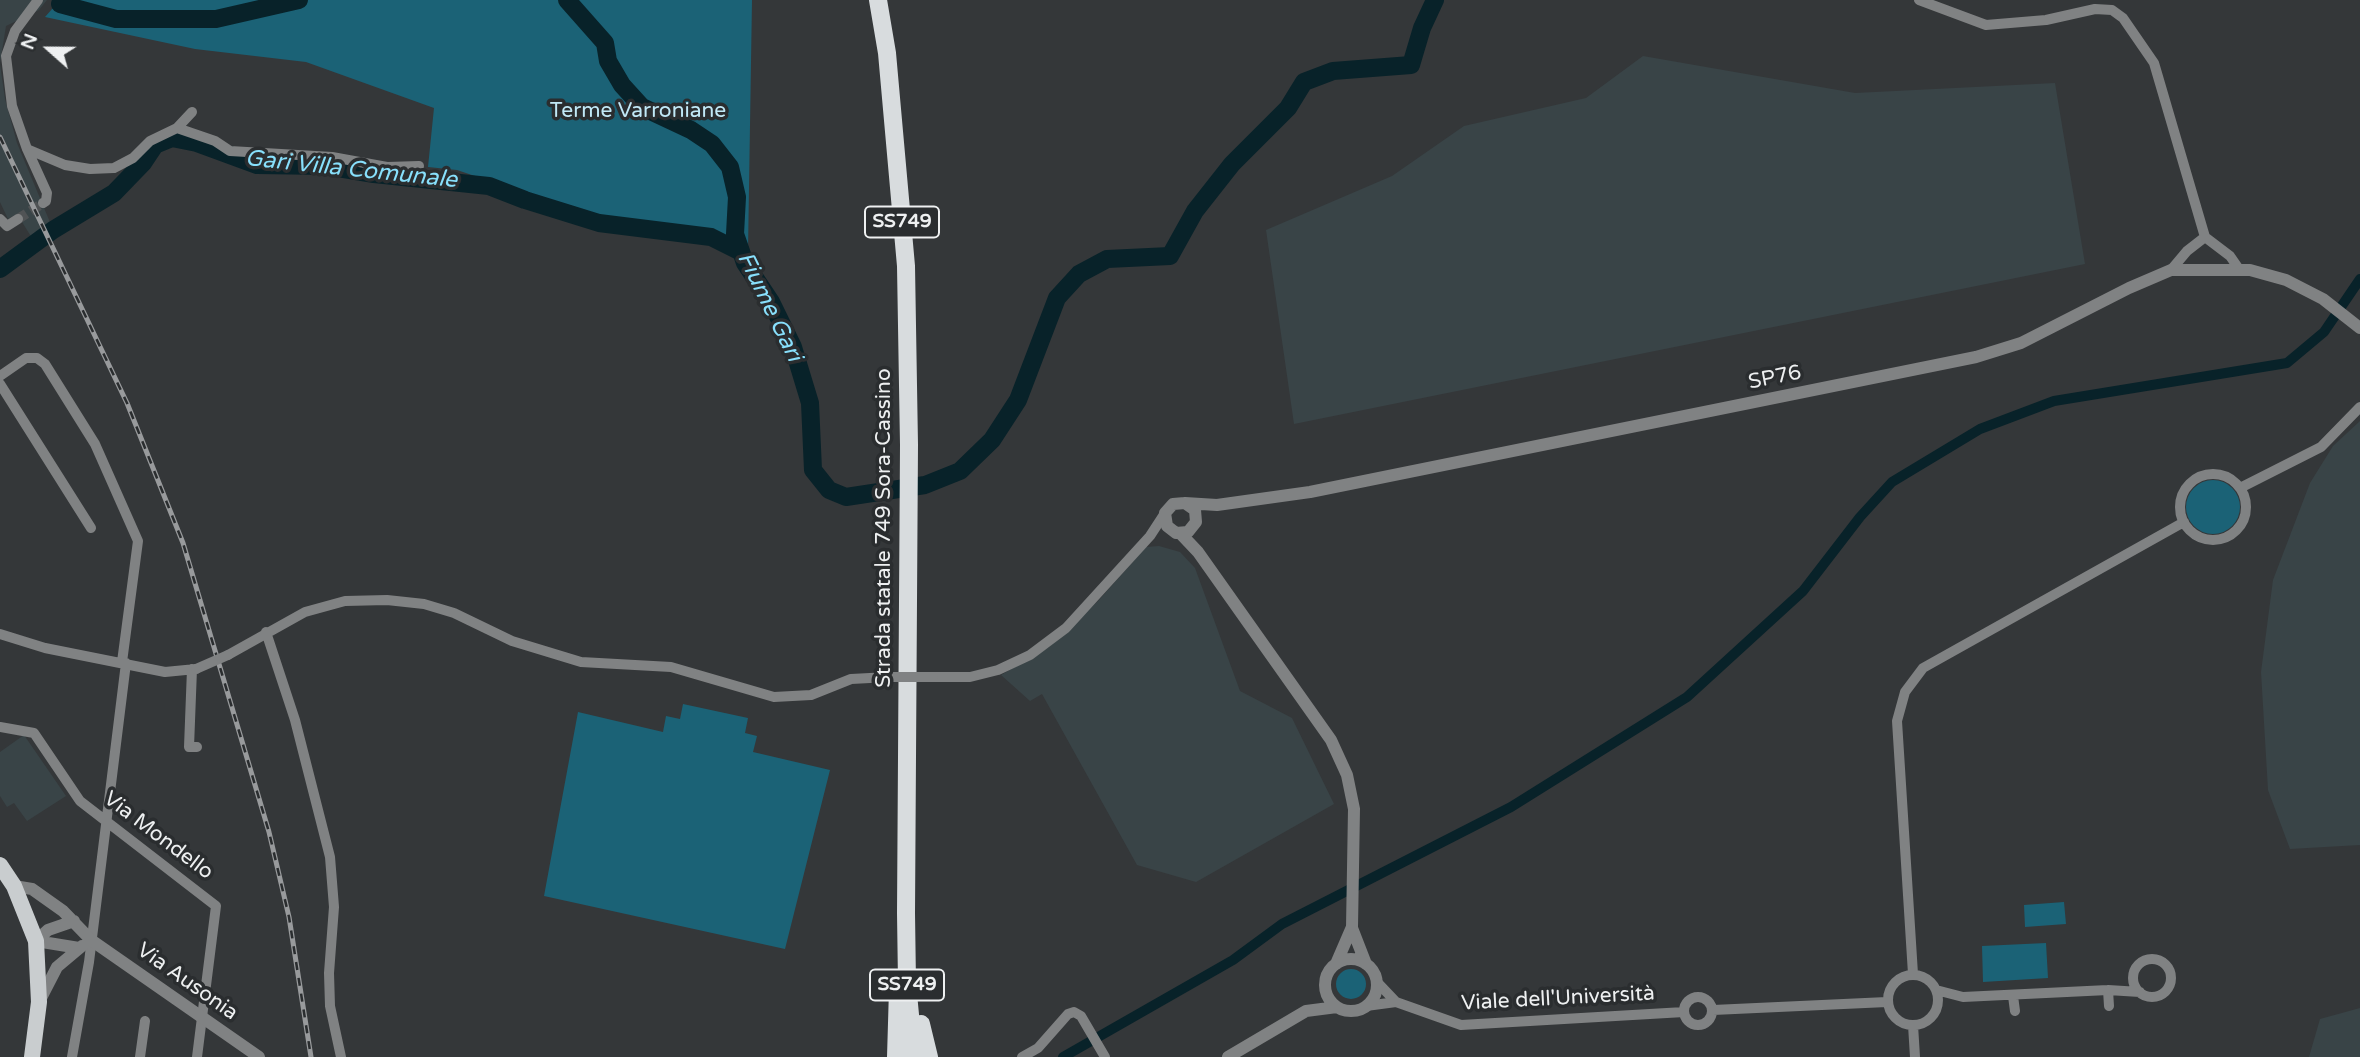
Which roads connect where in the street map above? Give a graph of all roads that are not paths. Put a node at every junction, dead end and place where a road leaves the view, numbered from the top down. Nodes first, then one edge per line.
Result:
1 (38, 0) edge
2 (878, 0) edge
3 (1919, 0) edge
4 (192, 112) dead end
5 (177, 128) junction
6 (27, 149) junction
7 (419, 166) dead end
8 (43, 203) dead end
9 (0, 219) edge
10 (18, 219) tunnel mouth
11 (2205, 237) junction
12 (2238, 269) junction
13 (2171, 270) junction
14 (2360, 328) edge
15 (0, 376) edge
16 (0, 384) edge
17 (2360, 407) edge
18 (2240, 488) junction
19 (1185, 503) junction
20 (1216, 505) junction
21 (1166, 513) junction
22 (2184, 522) junction
23 (1195, 523) junction
24 (92, 528) dead end
25 (1177, 532) junction
26 (1150, 536) junction
27 (1198, 552) junction
28 (265, 632) junction
29 (0, 634) edge
30 (124, 662) junction
31 (193, 669) junction
32 (0, 727) edge
33 (197, 747) dead end
34 (105, 819) junction
35 (0, 865) edge
36 (14, 886) junction
37 (906, 913) junction
38 (74, 921) junction
39 (1352, 928) junction
40 (91, 940) junction
41 (36, 941) junction
42 (79, 948) junction
43 (1336, 964) junction
44 (1366, 964) junction
45 (1913, 974) junction
46 (2134, 976) junction
47 (1326, 981) junction
48 (1376, 981) junction
49 (1936, 990) junction
50 (2108, 990) junction
51 (2140, 992) junction
52 (2013, 996) junction
53 (1963, 997) junction
54 (39, 1002) junction
55 (1396, 1002) junction
56 (1887, 1002) junction
57 (1366, 1006) junction
58 (1937, 1006) junction
59 (2109, 1006) dead end
60 (1337, 1007) junction
61 (1713, 1010) junction
62 (1307, 1011) junction
63 (2015, 1011) dead end
64 (1684, 1012) junction
65 (203, 1016) junction
66 (145, 1021) dead end
67 (1913, 1026) junction
68 (1103, 1053) edge
69 (36, 1056) edge
70 (72, 1057) edge
71 (140, 1057) edge
72 (197, 1057) edge
73 (259, 1057) edge
74 (341, 1057) edge
75 (896, 1057) edge
76 (914, 1057) edge
77 (929, 1057) edge
78 (1022, 1057) edge
79 (1228, 1057) edge
80 (1915, 1057) edge

1 - 6 street
2 - 37 highway, Strada statale 749 Sora-Cassino / SS749
3 - 11 street
4 - 5 street
5 - 6 street
5 - 7 street
6 - 8 street
9 - 10 street
11 - 12 street
11 - 13 street
12 - 13 street, SP76
12 - 14 street, SP76
13 - 20 street, SP76
15 - 30 street
16 - 24 street
17 - 18 street
18 - 22 street
18 - 22 street
19 - 20 street, SP76
19 - 21 street
19 - 23 street
20 - 23 street
21 - 25 street
21 - 26 street
22 - 45 street
23 - 25 street
23 - 27 street
25 - 26 street
25 - 27 street
26 - 28 street, bridge
27 - 39 street
28 - 31 street, bridge
28 - 74 street
29 - 30 street
30 - 31 street
30 - 34 street
31 - 33 street
32 - 34 street, Via Mondello
34 - 40 street
34 - 65 street, Via Mondello
35 - 36 main road
36 - 38 street, Via Ausonia
36 - 41 main road
37 - 75 highway
37 - 76 highway, Strada statale 749 Sora-Cassino / SS749
37 - 77 highway
38 - 40 street, Via Ausonia
38 - 41 street
39 - 43 street
39 - 44 street
40 - 42 street
40 - 65 street, Via Ausonia
40 - 70 street
41 - 42 street
41 - 54 main road
42 - 54 street
43 - 44 street
43 - 47 street
44 - 48 street
45 - 49 street
45 - 56 street
46 - 50 street
46 - 51 street
46 - 51 street
47 - 60 street
47 - 62 street
48 - 55 street, Viale dell'Università
48 - 57 street
49 - 53 street
49 - 58 street
50 - 51 street
50 - 52 street
50 - 59 street
52 - 53 street
52 - 63 street
53 - 58 street
54 - 69 main road
55 - 57 street, Viale dell'Università
55 - 64 street, Viale dell'Università
56 - 61 street
56 - 67 street
57 - 60 street
58 - 67 street
60 - 62 street
61 - 64 street
61 - 64 street
62 - 79 street
65 - 72 street
65 - 73 street, Via Ausonia
66 - 71 street
67 - 80 street
68 - 78 street

